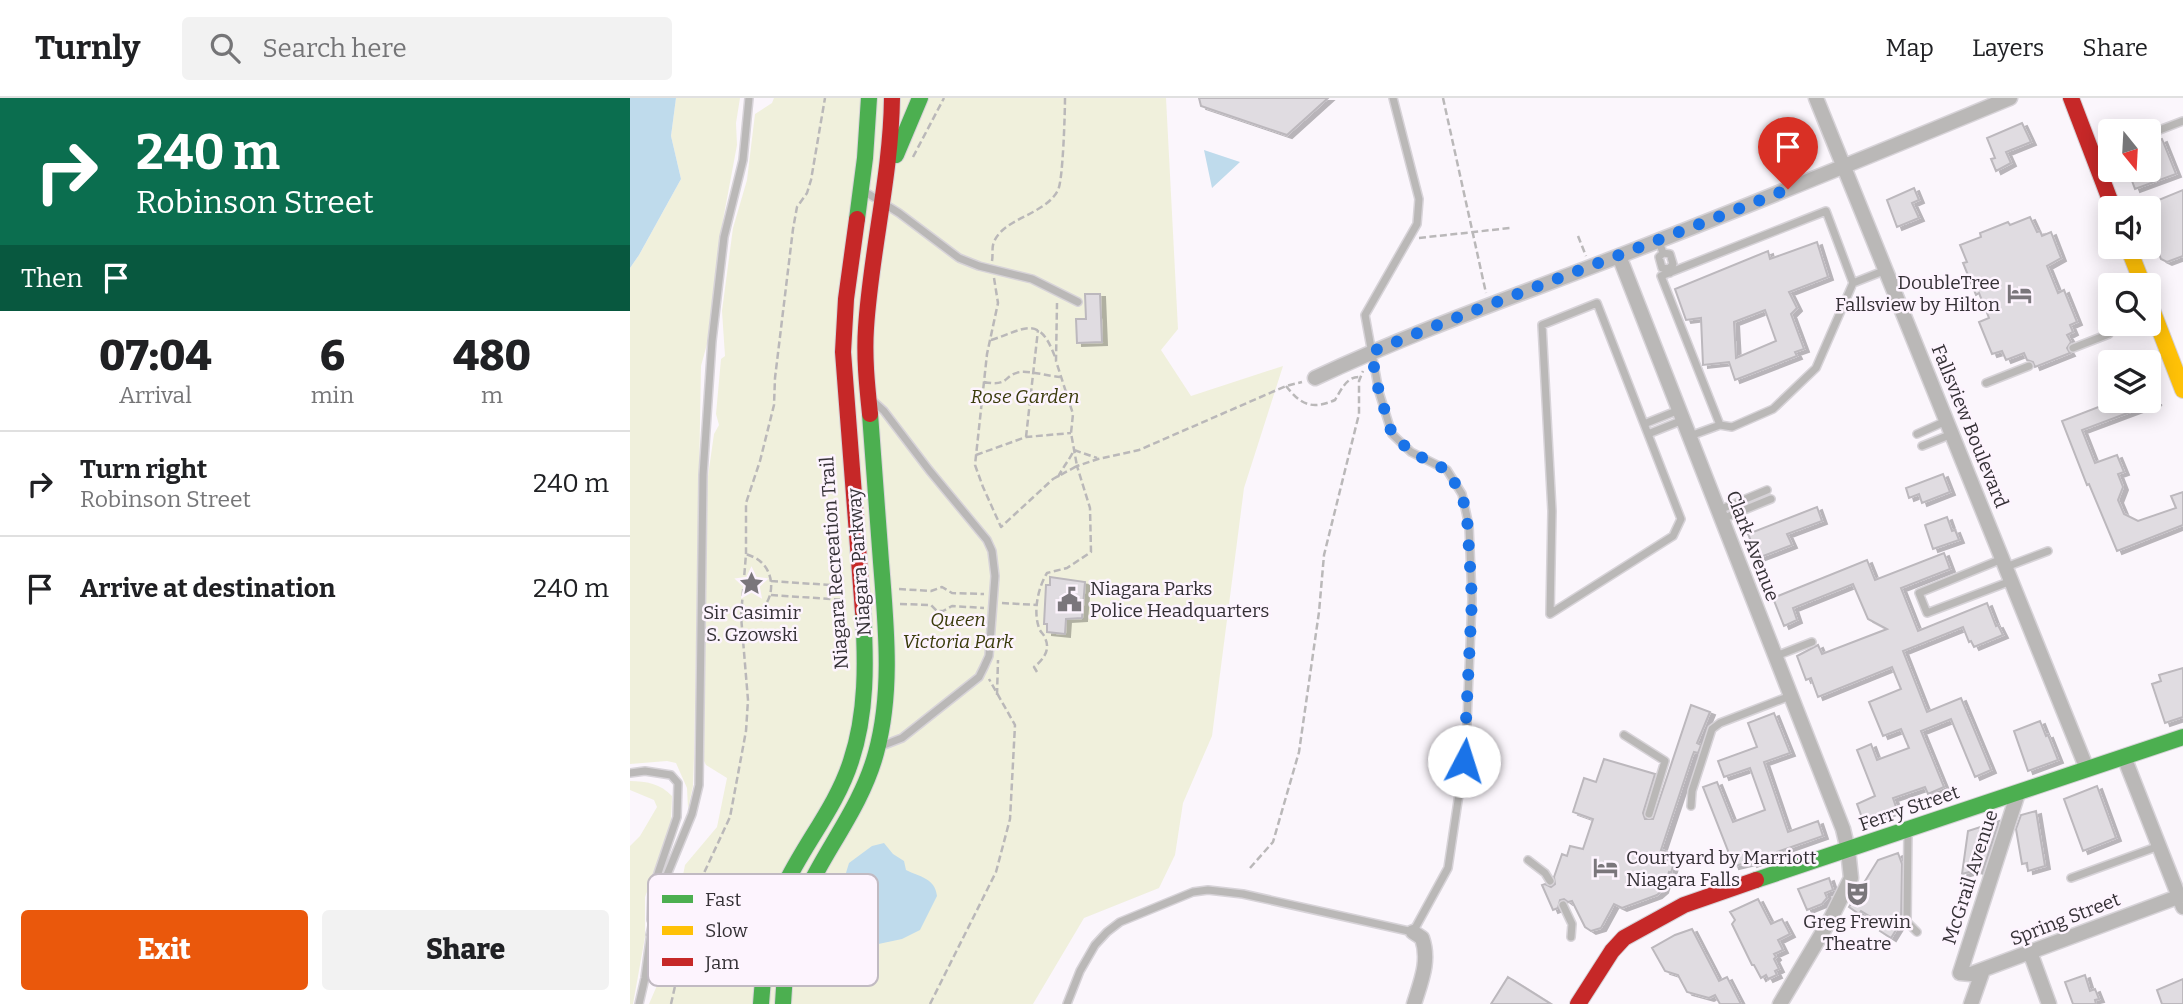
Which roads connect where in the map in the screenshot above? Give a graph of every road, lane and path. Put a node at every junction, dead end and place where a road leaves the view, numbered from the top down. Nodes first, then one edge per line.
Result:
1 (749, 98) edge
2 (825, 98) edge
3 (869, 98) edge
4 (892, 98) edge
5 (920, 98) edge
6 (944, 98) edge
7 (1065, 98) edge
8 (1393, 98) edge
9 (1443, 98) edge
10 (1816, 98) edge
11 (2010, 98) edge
12 (2071, 98) edge
13 (2183, 121) edge
14 (2161, 129) edge
15 (2098, 154) edge
16 (2094, 156) junction
17 (912, 160) dead end
18 (1844, 167) junction
19 (890, 169) junction
20 (861, 189) junction
21 (2109, 196) edge
22 (884, 204) junction
23 (1510, 228) dead end
24 (1472, 232) junction
25 (1578, 236) dead end
26 (1409, 239) junction
27 (1661, 247) junction
28 (1619, 256) junction
29 (1590, 267) junction
30 (992, 269) junction
31 (1886, 270) junction
32 (1669, 271) junction
33 (1853, 283) junction
34 (1057, 292) junction
35 (1078, 302) dead end
36 (1488, 305) junction
37 (2161, 328) edge
38 (1038, 330) junction
39 (2104, 336) edge
40 (991, 340) junction
41 (2073, 348) dead end
42 (1371, 352) junction
43 (1056, 361) junction
44 (2029, 366) dead end
45 (2179, 368) edge
46 (1033, 374) junction
47 (1060, 377) junction
48 (1360, 377) junction
49 (1315, 378) joint
50 (984, 382) junction
51 (1986, 383) dead end
52 (1286, 386) junction
53 (2183, 390) edge
54 (868, 396) junction
55 (1681, 415) junction
56 (1644, 424) junction
57 (1720, 425) junction
58 (1949, 428) junction
59 (1070, 433) junction
60 (1648, 434) junction
61 (1917, 434) dead end
62 (1690, 436) junction
63 (1026, 437) junction
64 (1922, 446) dead end
65 (1074, 450) junction
66 (976, 455) junction
67 (1098, 459) junction
68 (1077, 466) junction
69 (1058, 477) junction
70 (1767, 490) dead end
71 (1771, 499) dead end
72 (1720, 514) junction
73 (2048, 551) dead end
74 (746, 554) junction
75 (2007, 569) junction
76 (771, 581) junction
77 (851, 587) dead end
78 (893, 589) dead end
79 (770, 595) junction
80 (852, 601) dead end
81 (994, 602) junction
82 (894, 603) dead end
83 (1037, 604) junction
84 (740, 616) junction
85 (1812, 642) dead end
86 (1776, 656) junction
87 (984, 667) junction
88 (1037, 672) dead end
89 (1791, 695) junction
90 (1624, 735) dead end
91 (2183, 737) edge
92 (879, 744) junction
93 (2124, 757) junction
94 (2087, 769) junction
95 (630, 773) edge
96 (2018, 793) junction
97 (1691, 806) dead end
98 (1649, 814) dead end
99 (1908, 830) junction
100 (2159, 846) junction
101 (1848, 850) junction
102 (1528, 860) dead end
103 (1250, 868) dead end
104 (658, 874) edge
105 (667, 874) edge
106 (703, 874) edge
107 (791, 874) edge
108 (816, 874) edge
109 (2071, 878) dead end
110 (1550, 881) dead end
111 (2182, 900) edge
112 (1563, 905) dead end
113 (1413, 932) junction
114 (1917, 932) dead end
115 (1571, 937) dead end
116 (648, 952) edge
117 (2030, 952) junction
118 (1983, 970) junction
119 (1960, 973) joint
120 (674, 986) edge
121 (762, 986) edge
122 (784, 986) edge
123 (639, 1004) edge
124 (670, 1004) edge
125 (761, 1004) edge
126 (783, 1004) edge
127 (930, 1004) edge
128 (1067, 1004) edge
129 (1414, 1004) edge
130 (1578, 1004) edge
131 (1780, 1004) edge
132 (1971, 1004) edge
133 (2049, 1004) edge

1 - 105 lane
2 - 74 path
3 - 20 main road, Niagara Parkway
4 - 19 main road, Niagara Parkway
5 - 19 main road
6 - 17 path
7 - 30 path
8 - 26 lane
9 - 24 path
10 - 18 street, Fallsview Boulevard
11 - 18 street
12 - 16 main road
13 - 14 lane
15 - 16 lane
16 - 21 main road
18 - 27 street
18 - 31 street, Fallsview Boulevard
19 - 22 main road, Niagara Parkway
20 - 22 lane
20 - 107 main road, Niagara Parkway
22 - 30 lane
22 - 54 main road, Niagara Parkway
23 - 24 path
24 - 26 path
24 - 36 path
25 - 29 path
26 - 42 lane
27 - 28 street
27 - 32 lane
28 - 29 street
28 - 55 street, Clark Avenue
29 - 36 street
30 - 34 lane
30 - 40 path
31 - 33 lane
31 - 58 street, Fallsview Boulevard
32 - 33 lane
32 - 57 lane
33 - 57 lane
34 - 35 lane
34 - 43 path
36 - 42 street
37 - 45 main road
38 - 40 path
38 - 43 path
38 - 46 path
39 - 41 lane
40 - 50 path
42 - 48 path
42 - 49 street
42 - 113 lane
43 - 47 path
44 - 51 lane
45 - 53 main road
46 - 47 path
46 - 50 path
46 - 63 path
47 - 59 path
48 - 52 path
48 - 103 path
49 - 52 path
50 - 66 path
52 - 67 path
54 - 81 lane
54 - 92 main road, Niagara Parkway
55 - 56 lane
55 - 60 lane
55 - 62 street, Clark Avenue
56 - 60 lane
56 - 60 lane
57 - 62 lane
58 - 61 lane
58 - 64 lane
58 - 75 street, Fallsview Boulevard
59 - 63 path
59 - 65 path
62 - 72 street, Clark Avenue
63 - 66 path
65 - 67 path
65 - 68 path
65 - 69 path
66 - 69 path
67 - 68 path
68 - 69 path
68 - 83 path
70 - 72 lane
71 - 72 lane
72 - 86 street, Clark Avenue
73 - 75 lane
74 - 76 path
74 - 84 path
75 - 75 lane
75 - 94 street, Fallsview Boulevard
76 - 77 path
76 - 79 path
78 - 81 path
79 - 80 path
79 - 84 path
81 - 82 path
81 - 83 path
81 - 87 lane
83 - 88 path
84 - 106 path
85 - 86 lane
86 - 89 street, Clark Avenue
87 - 92 lane
87 - 127 path
89 - 97 lane
89 - 101 street, Clark Avenue
90 - 98 lane
91 - 93 main road, Ferry Street
92 - 108 main road, Niagara Parkway
93 - 94 main road, Ferry Street
93 - 100 street
94 - 96 main road, Ferry Street
95 - 104 lane
96 - 99 main road, Ferry Street
96 - 119 street, McGrail Avenue
99 - 101 main road, Ferry Street
99 - 114 lane
100 - 109 lane
100 - 111 street
101 - 130 main road, Ferry Street
101 - 131 street, Clark Avenue
102 - 110 lane
111 - 117 street, Spring Street
112 - 115 lane
113 - 128 lane
113 - 129 street
116 - 123 lane
117 - 118 street, Spring Street
117 - 133 street
118 - 119 street, Spring Street
118 - 132 street
120 - 124 path
121 - 125 main road, Niagara Parkway
122 - 126 main road, Niagara Parkway

